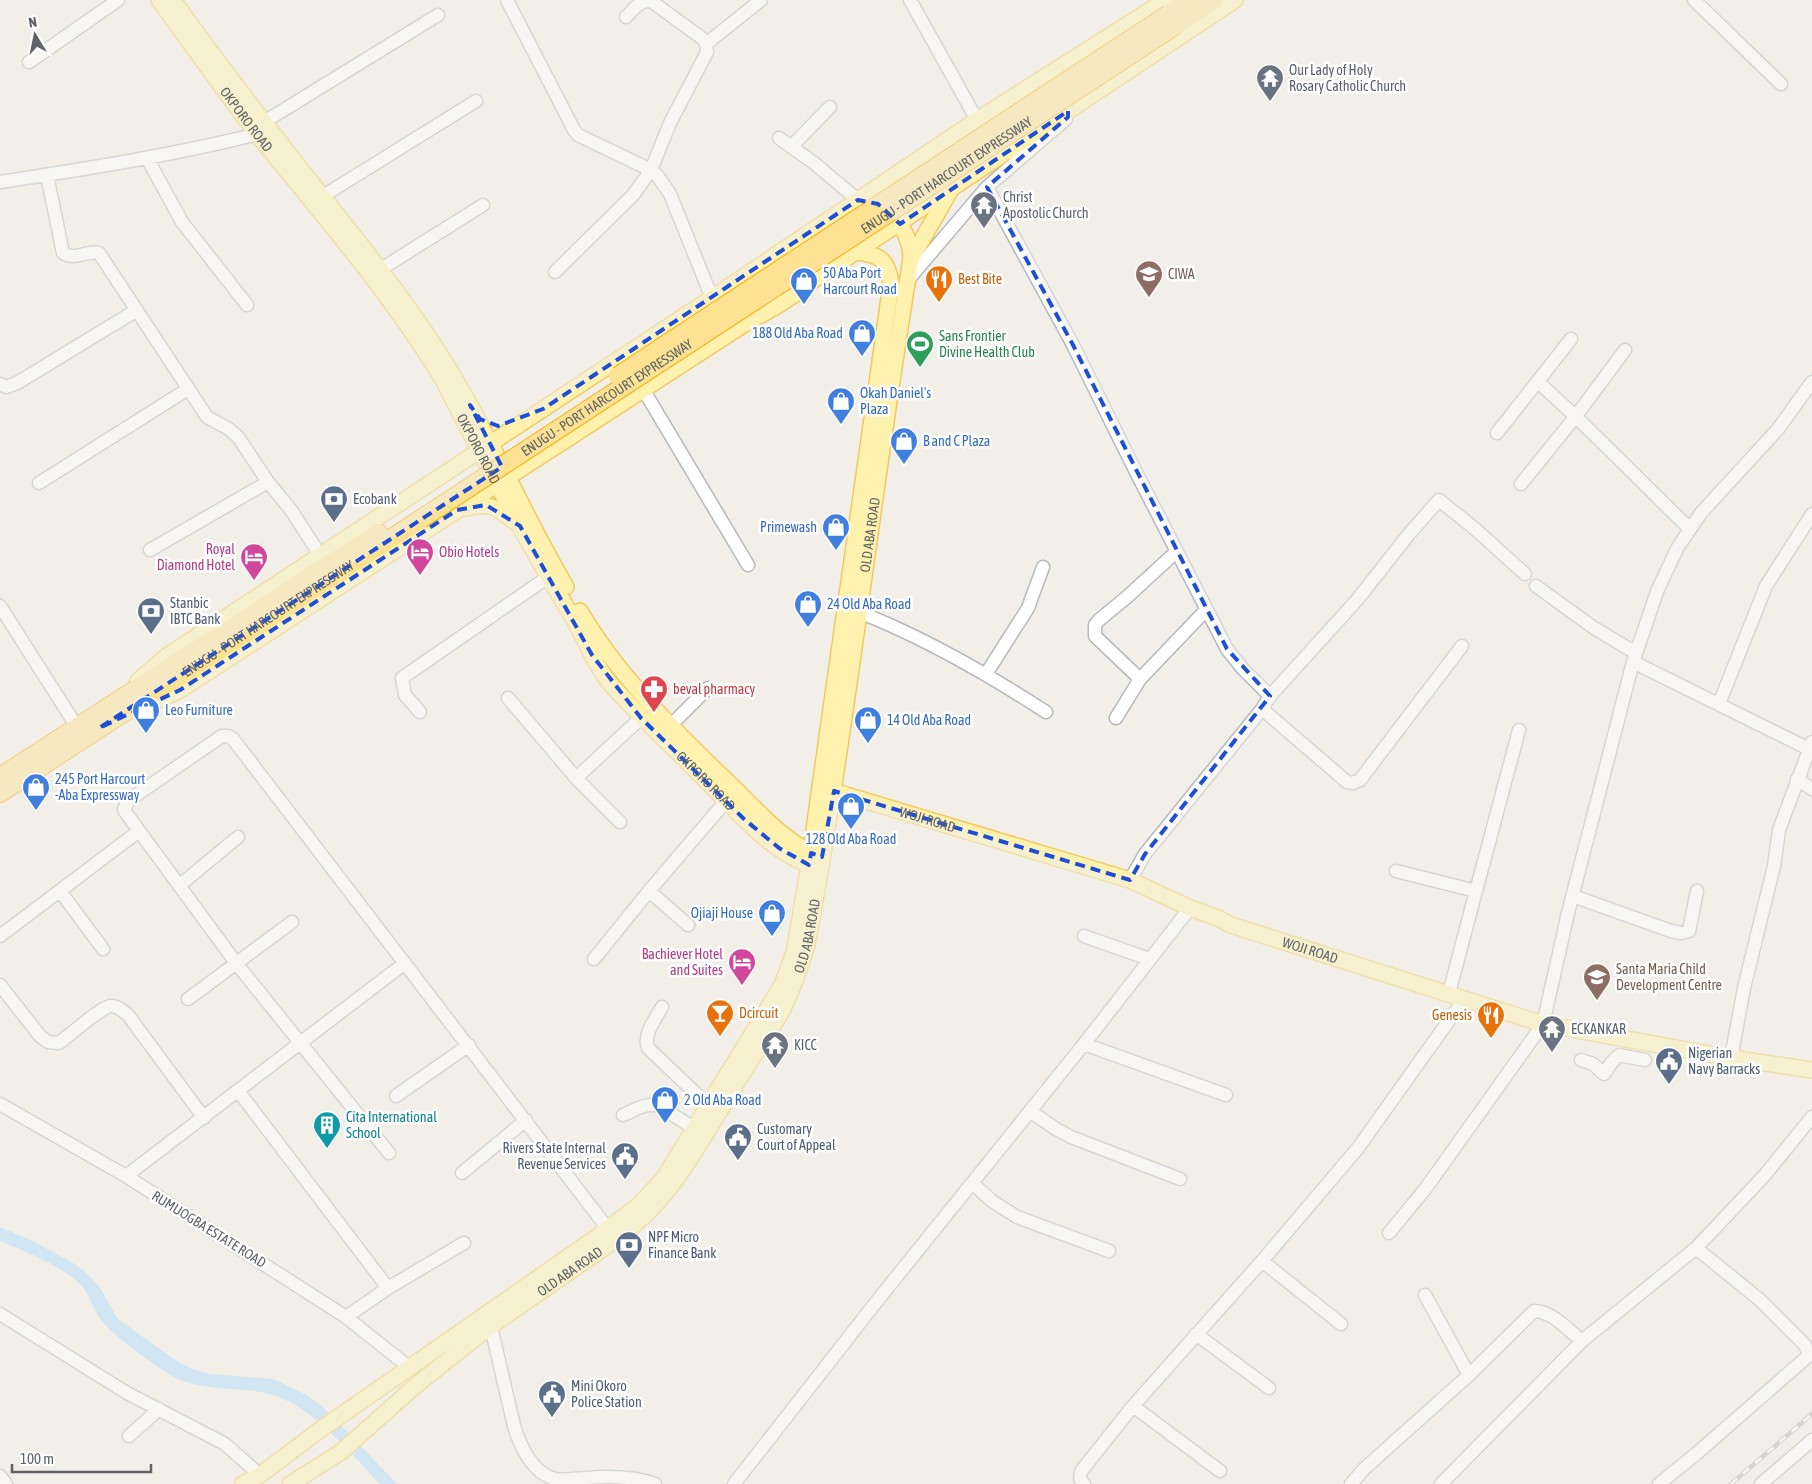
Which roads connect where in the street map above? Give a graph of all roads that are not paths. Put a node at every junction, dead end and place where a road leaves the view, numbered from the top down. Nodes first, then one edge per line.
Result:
1 (118, 0) edge
2 (159, 0) edge
3 (507, 0) edge
4 (761, 0) edge
5 (910, 0) edge
6 (1190, 0) edge
7 (1214, 0) edge
8 (1235, 0) edge
9 (1694, 0) edge
10 (176, 1) edge
11 (1170, 13) edge
12 (438, 15) dead end
13 (626, 17) dead end
14 (706, 44) junction
15 (29, 62) dead end
16 (1781, 84) dead end
17 (476, 101) dead end
18 (830, 107) dead end
19 (1068, 111) junction
20 (977, 120) junction
21 (261, 128) junction
22 (779, 138) dead end
23 (792, 146) junction
24 (148, 158) junction
25 (651, 170) junction
26 (47, 175) junction
27 (0, 182) edge
28 (986, 187) junction
29 (951, 188) junction
30 (323, 196) junction
31 (858, 200) junction
32 (482, 205) dead end
33 (900, 224) junction
34 (855, 252) junction
35 (911, 258) junction
36 (767, 261) junction
37 (381, 269) junction
38 (555, 272) dead end
39 (812, 281) junction
40 (907, 281) junction
41 (712, 298) junction
42 (247, 305) dead end
43 (137, 310) junction
44 (1571, 339) dead end
45 (1625, 350) dead end
46 (1538, 382) junction
47 (1812, 382) edge
48 (0, 384) edge
49 (188, 390) junction
50 (643, 390) junction
51 (470, 405) junction
52 (543, 409) junction
53 (1576, 416) junction
54 (1496, 433) dead end
55 (485, 447) junction
56 (548, 451) junction
57 (502, 481) junction
58 (39, 482) dead end
59 (268, 482) junction
60 (1521, 484) dead end
61 (457, 510) junction
62 (418, 514) junction
63 (1812, 514) edge
64 (524, 522) junction
65 (1690, 529) junction
66 (150, 550) dead end
67 (1176, 552) junction
68 (320, 555) junction
69 (748, 565) dead end
70 (1043, 567) dead end
71 (1525, 574) dead end
72 (548, 576) junction
73 (1536, 586) dead end
74 (0, 606) edge
75 (1206, 610) junction
76 (859, 612) junction
77 (1462, 646) dead end
78 (1634, 658) junction
79 (986, 674) junction
80 (1140, 679) junction
81 (708, 688) dead end
82 (1270, 696) junction
83 (508, 698) dead end
84 (1719, 704) junction
85 (106, 707) junction
86 (1262, 709) junction
87 (420, 712) dead end
88 (1046, 712) dead end
89 (642, 718) junction
90 (1116, 718) dead end
91 (670, 726) junction
92 (76, 727) junction
93 (100, 728) junction
94 (1519, 730) dead end
95 (1811, 746) edge
96 (0, 777) edge
97 (576, 778) junction
98 (1797, 779) junction
99 (828, 789) junction
100 (1812, 790) edge
101 (0, 793) edge
102 (726, 801) junction
103 (620, 822) dead end
104 (139, 831) junction
105 (238, 838) dead end
106 (816, 860) junction
107 (1396, 871) dead end
108 (1130, 880) junction
109 (180, 886) junction
110 (60, 890) junction
111 (649, 891) junction
112 (1476, 891) junction
113 (1696, 891) dead end
114 (1573, 896) junction
115 (1190, 908) junction
116 (292, 922) dead end
117 (688, 926) dead end
118 (0, 936) edge
119 (1084, 936) dead end
120 (103, 949) dead end
121 (594, 959) dead end
122 (1149, 959) junction
123 (236, 963) junction
124 (406, 963) junction
125 (0, 985) edge
126 (1449, 993) junction
127 (1465, 998) junction
128 (188, 999) dead end
129 (662, 1007) dead end
130 (1543, 1024) junction
131 (300, 1044) junction
132 (1084, 1044) junction
133 (469, 1045) junction
134 (1731, 1058) junction
135 (1581, 1060) dead end
136 (1645, 1060) dead end
137 (1812, 1070) edge
138 (238, 1092) junction
139 (1226, 1095) dead end
140 (396, 1096) dead end
141 (0, 1104) edge
142 (709, 1106) junction
143 (1030, 1111) junction
144 (623, 1115) dead end
145 (1812, 1117) edge
146 (204, 1118) junction
147 (526, 1120) junction
148 (695, 1129) junction
149 (389, 1153) dead end
150 (462, 1173) dead end
151 (126, 1176) junction
152 (1180, 1179) dead end
153 (972, 1183) junction
154 (608, 1229) junction
155 (1389, 1233) dead end
156 (464, 1243) dead end
157 (1696, 1248) junction
158 (1109, 1251) dead end
159 (1262, 1260) junction
160 (388, 1288) junction
161 (1425, 1295) dead end
162 (0, 1314) edge
163 (346, 1317) junction
164 (489, 1320) junction
165 (1341, 1324) dead end
166 (1196, 1334) junction
167 (1582, 1341) junction
168 (410, 1368) junction
169 (1468, 1375) junction
170 (1269, 1388) dead end
171 (1133, 1406) junction
172 (159, 1409) junction
173 (129, 1436) dead end
174 (1812, 1440) edge
175 (1220, 1470) dead end
176 (260, 1474) junction
177 (0, 1476) edge
178 (6, 1484) edge
179 (243, 1484) edge
180 (290, 1484) edge
181 (655, 1484) edge
182 (734, 1484) edge
183 (1084, 1484) edge
184 (1350, 1484) edge
185 (1441, 1484) edge
186 (1659, 1484) edge
187 (1761, 1484) edge

1 - 15 street
2 - 21 main road, OKPORO ROAD
3 - 25 street
4 - 14 street
5 - 20 street
6 - 11 highway, ENUGU - PORT HARCOURT EXPRESSWAY
7 - 11 highway, ENUGU - PORT HARCOURT EXPRESSWAY
8 - 19 main road
9 - 16 street
10 - 21 main road, OKPORO ROAD
11 - 20 main road
11 - 62 highway, ENUGU - PORT HARCOURT EXPRESSWAY, bridge
12 - 21 street
13 - 14 street
14 - 25 street
17 - 30 street
18 - 23 street
19 - 28 street
19 - 29 main road
20 - 31 main road
21 - 24 street
21 - 30 main road, OKPORO ROAD
21 - 55 main road, OKPORO ROAD
22 - 23 street
23 - 31 street
24 - 26 street
24 - 42 street
25 - 38 street
25 - 41 street
26 - 27 street
26 - 43 street
28 - 40 street
28 - 67 street
29 - 33 main road
29 - 35 main road
30 - 37 main road, OKPORO ROAD
31 - 33 main road, OLD ABA ROAD
31 - 36 main road
32 - 37 street
33 - 34 main road
33 - 35 main road, OLD ABA ROAD
34 - 39 main road
34 - 99 main road, OLD ABA ROAD
35 - 40 main road, OLD ABA ROAD
36 - 39 main road
36 - 41 main road
37 - 51 main road, OKPORO ROAD
39 - 50 main road
40 - 76 main road, OLD ABA ROAD
41 - 52 main road
43 - 48 street
43 - 49 street
44 - 46 street
45 - 53 street
46 - 53 street
46 - 54 street
47 - 65 street
49 - 58 street
49 - 59 street
50 - 56 main road
50 - 69 street
51 - 52 main road
51 - 55 main road, OKPORO ROAD
52 - 55 main road
53 - 60 street
53 - 65 street
55 - 57 main road, OKPORO ROAD
55 - 68 main road
56 - 57 main road
56 - 64 main road
57 - 61 main road
57 - 64 main road, OKPORO ROAD
59 - 66 street
59 - 68 street
61 - 64 main road
61 - 93 main road
62 - 85 highway, ENUGU - PORT HARCOURT EXPRESSWAY
62 - 93 highway, ENUGU - PORT HARCOURT EXPRESSWAY
63 - 84 street
64 - 72 main road, OKPORO ROAD
64 - 91 main road, OKPORO ROAD
65 - 78 street
67 - 75 street
67 - 80 street
68 - 85 main road
70 - 79 street
71 - 82 street
72 - 87 street
72 - 89 main road, OKPORO ROAD
73 - 78 street
74 - 92 street
75 - 80 street
75 - 82 street
76 - 79 street
76 - 99 main road, OLD ABA ROAD
77 - 86 street
78 - 84 street
78 - 114 street
79 - 88 street
80 - 90 street
81 - 91 street
82 - 86 street
83 - 97 street
84 - 95 street
85 - 92 highway, ENUGU - PORT HARCOURT EXPRESSWAY
86 - 108 street
89 - 97 street
89 - 102 main road, OKPORO ROAD
91 - 106 main road, OKPORO ROAD
92 - 96 highway, ENUGU - PORT HARCOURT EXPRESSWAY
93 - 101 highway, ENUGU - PORT HARCOURT EXPRESSWAY
94 - 112 street
95 - 98 street
97 - 103 street
98 - 100 street
98 - 134 street
99 - 106 main road, OLD ABA ROAD
99 - 108 main road, WOJI ROAD
102 - 106 main road, OKPORO ROAD
102 - 111 street
104 - 109 street
104 - 110 street
104 - 124 street
105 - 109 street
106 - 142 main road, OLD ABA ROAD
106 - 164 main road, OLD ABA ROAD
107 - 112 street
108 - 115 main road, WOJI ROAD
109 - 123 street
110 - 118 street
110 - 120 street
111 - 117 street
111 - 121 street
112 - 126 street
113 - 114 street
114 - 130 street
115 - 122 street
115 - 126 main road, WOJI ROAD
116 - 123 street
119 - 122 street
122 - 132 street
123 - 128 street
123 - 131 street
124 - 131 street
124 - 133 street
125 - 146 street
126 - 127 main road, WOJI ROAD
127 - 130 main road, WOJI ROAD
127 - 159 street
129 - 142 street
130 - 134 main road, WOJI ROAD
130 - 155 street
131 - 138 street
131 - 149 street
132 - 139 street
132 - 143 street
133 - 140 street
133 - 147 street
134 - 137 main road, WOJI ROAD
135 - 136 street
138 - 146 street
138 - 160 street
141 - 151 street, RUMUOGBA ESTATE ROAD
142 - 148 main road, OLD ABA ROAD
143 - 152 street
143 - 153 street
144 - 148 street
145 - 157 street
146 - 151 street
147 - 150 street
147 - 154 street
148 - 154 main road, OLD ABA ROAD
151 - 163 street, RUMUOGBA ESTATE ROAD
153 - 158 street
153 - 182 street
154 - 164 main road, OLD ABA ROAD
156 - 160 street
157 - 167 street
157 - 186 street
159 - 165 street
159 - 166 street
160 - 163 street
161 - 169 street
162 - 172 street
163 - 168 street, RUMUOGBA ESTATE ROAD
164 - 168 main road, OLD ABA ROAD
164 - 180 main road, OLD ABA ROAD
164 - 181 street
166 - 170 street
166 - 171 street
167 - 169 street
167 - 185 street
168 - 176 main road, OLD ABA ROAD
169 - 184 street
171 - 175 street
171 - 183 street
172 - 173 street
172 - 176 street
174 - 187 street
176 - 179 main road, OLD ABA ROAD
177 - 178 street

